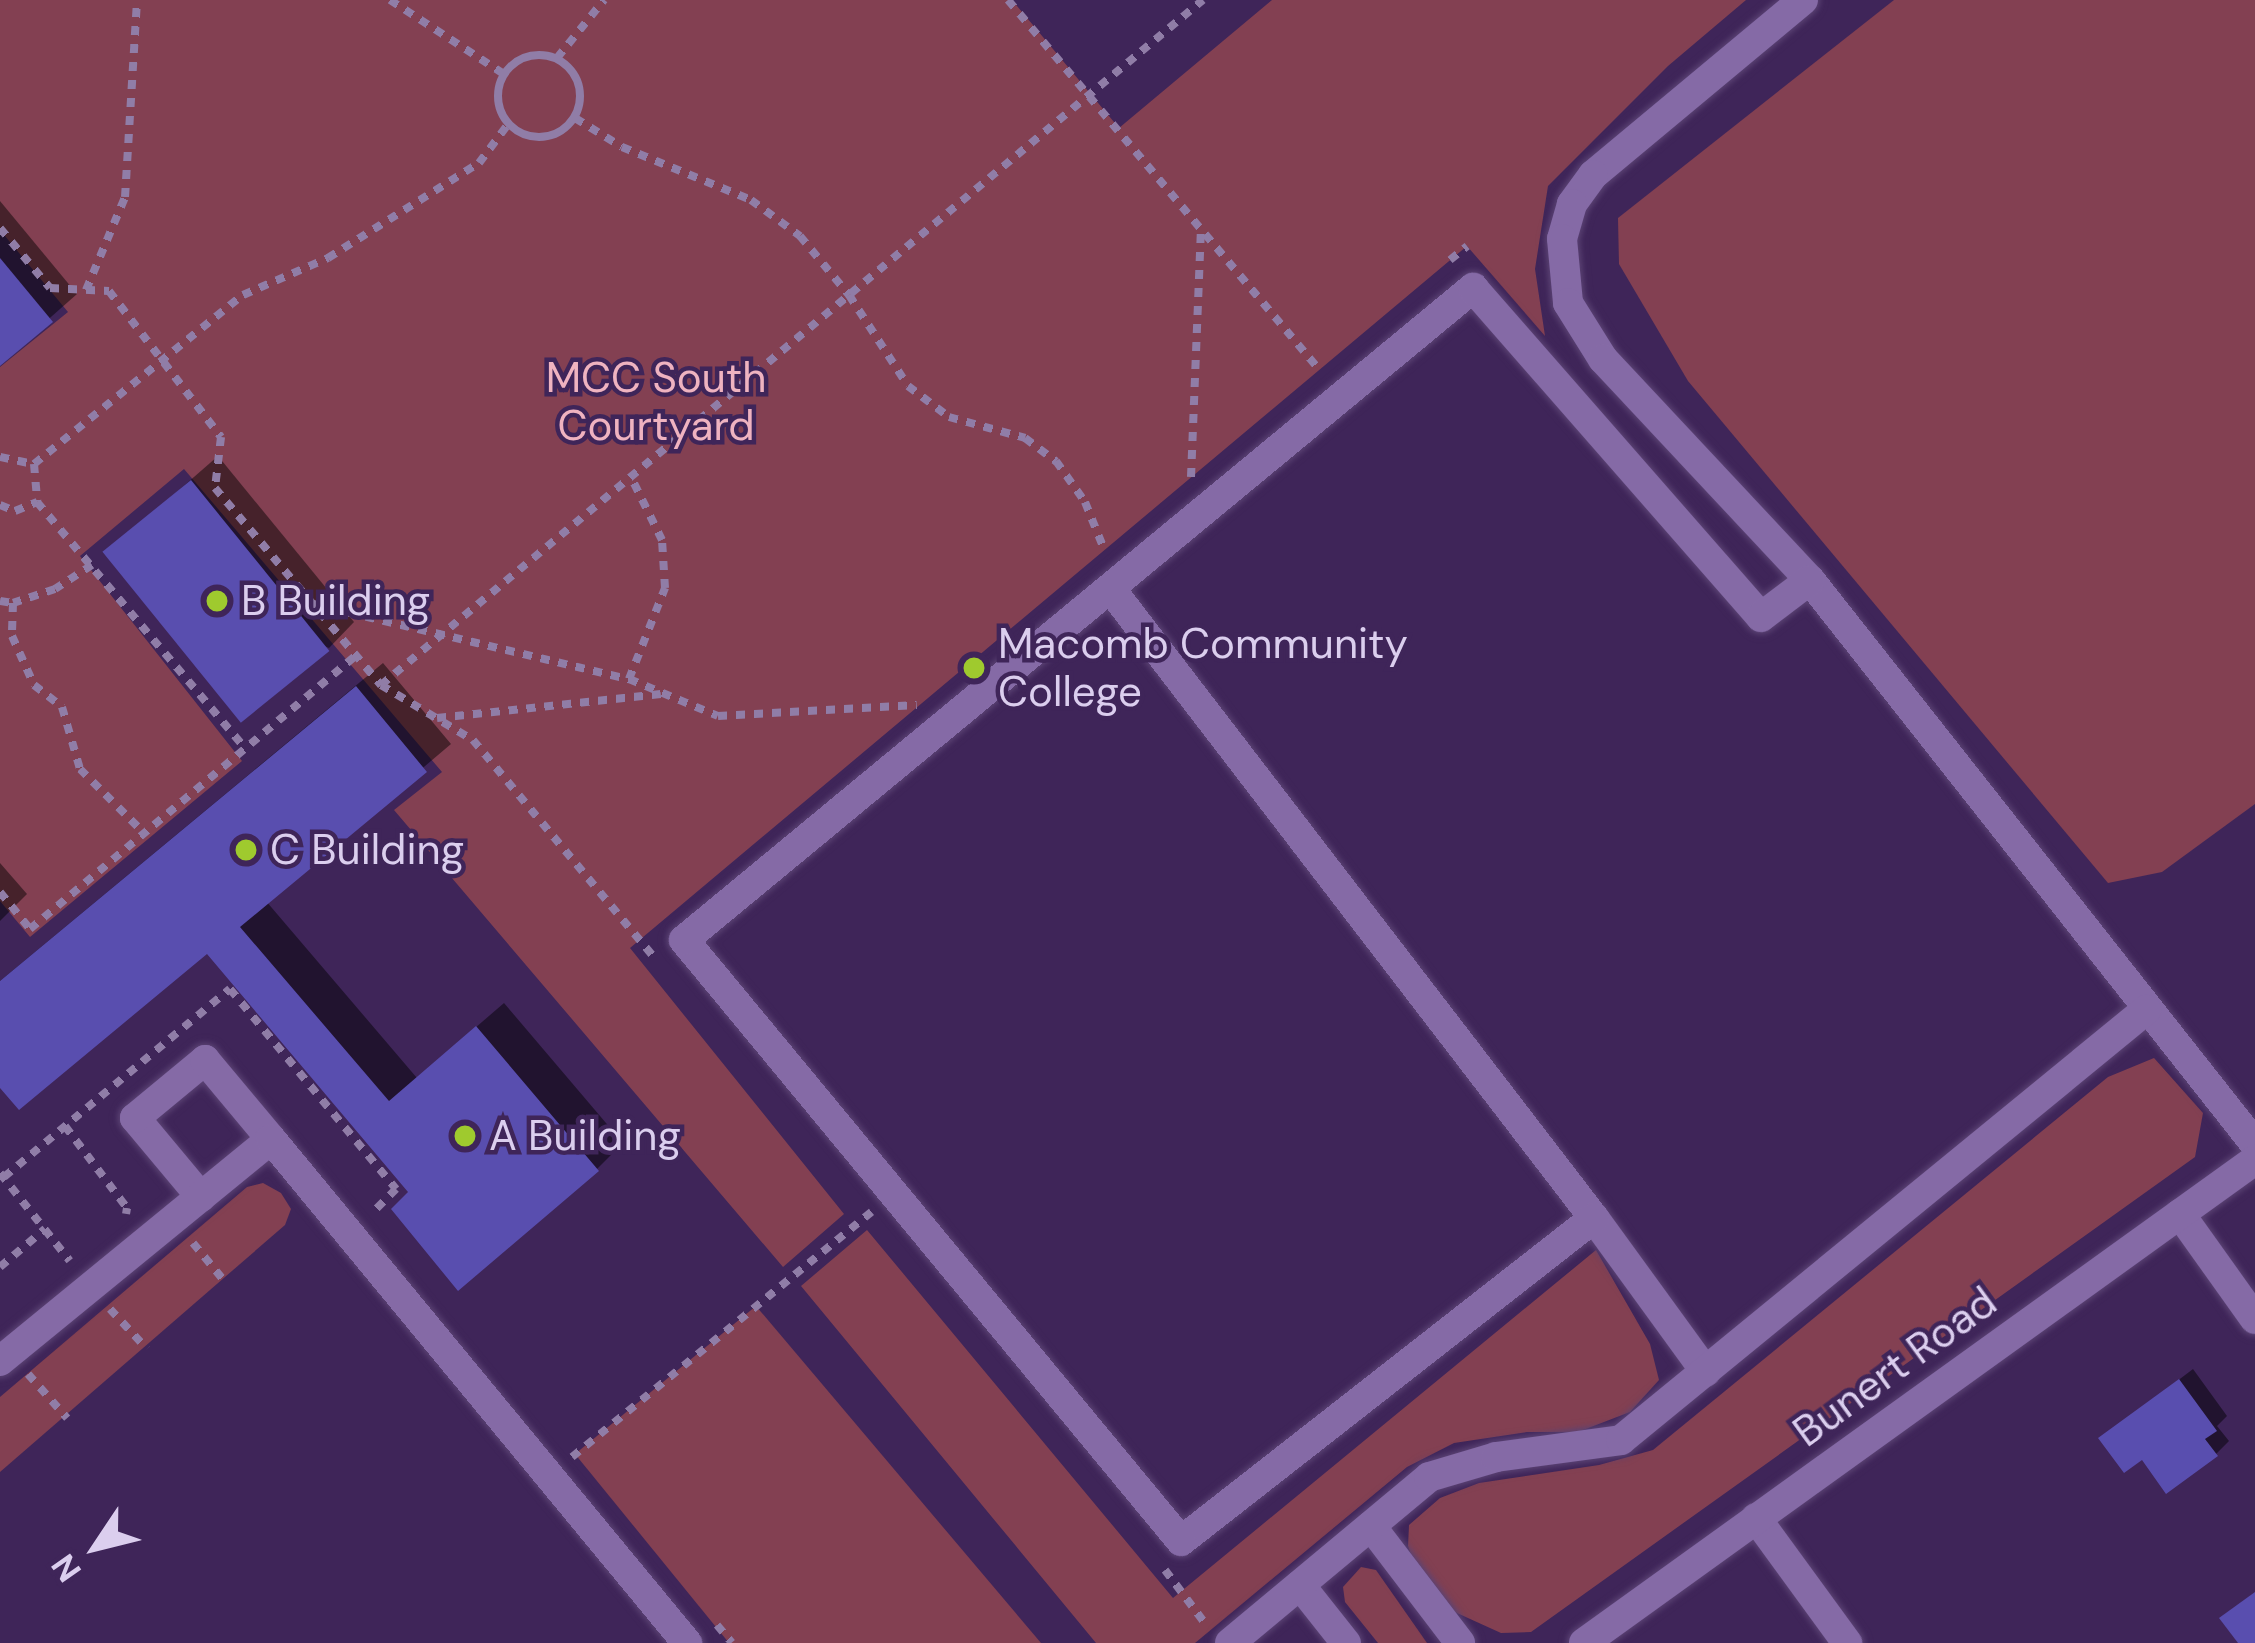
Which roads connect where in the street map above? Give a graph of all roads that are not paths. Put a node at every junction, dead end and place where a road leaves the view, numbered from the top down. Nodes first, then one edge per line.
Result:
1 (1803, 0) edge
2 (1810, 580) junction
3 (1110, 588) junction
4 (2146, 1010) junction
5 (271, 1138) junction
6 (2255, 1144) edge
7 (2255, 1160) edge
8 (201, 1197) junction
9 (2180, 1214) junction
10 (1594, 1217) junction
11 (2255, 1319) edge
12 (13, 1366) edge
13 (1706, 1372) junction
14 (1756, 1518) junction
15 (1371, 1526) junction
16 (1300, 1585) junction
17 (687, 1643) edge
18 (1230, 1643) edge
19 (1346, 1643) edge
20 (1460, 1643) edge
21 (1584, 1643) edge
22 (1847, 1643) edge

1 - 2 street
2 - 3 street
2 - 4 street
3 - 10 street
3 - 10 street
4 - 6 street
4 - 13 street
5 - 8 street
5 - 8 street
5 - 17 street
7 - 9 street, Bunert Road
8 - 12 street
9 - 11 street
9 - 14 street, Bunert Road
10 - 13 street
13 - 15 street
14 - 21 street, Bunert Road
14 - 22 street
15 - 16 street
15 - 20 street
16 - 18 street
16 - 19 street

